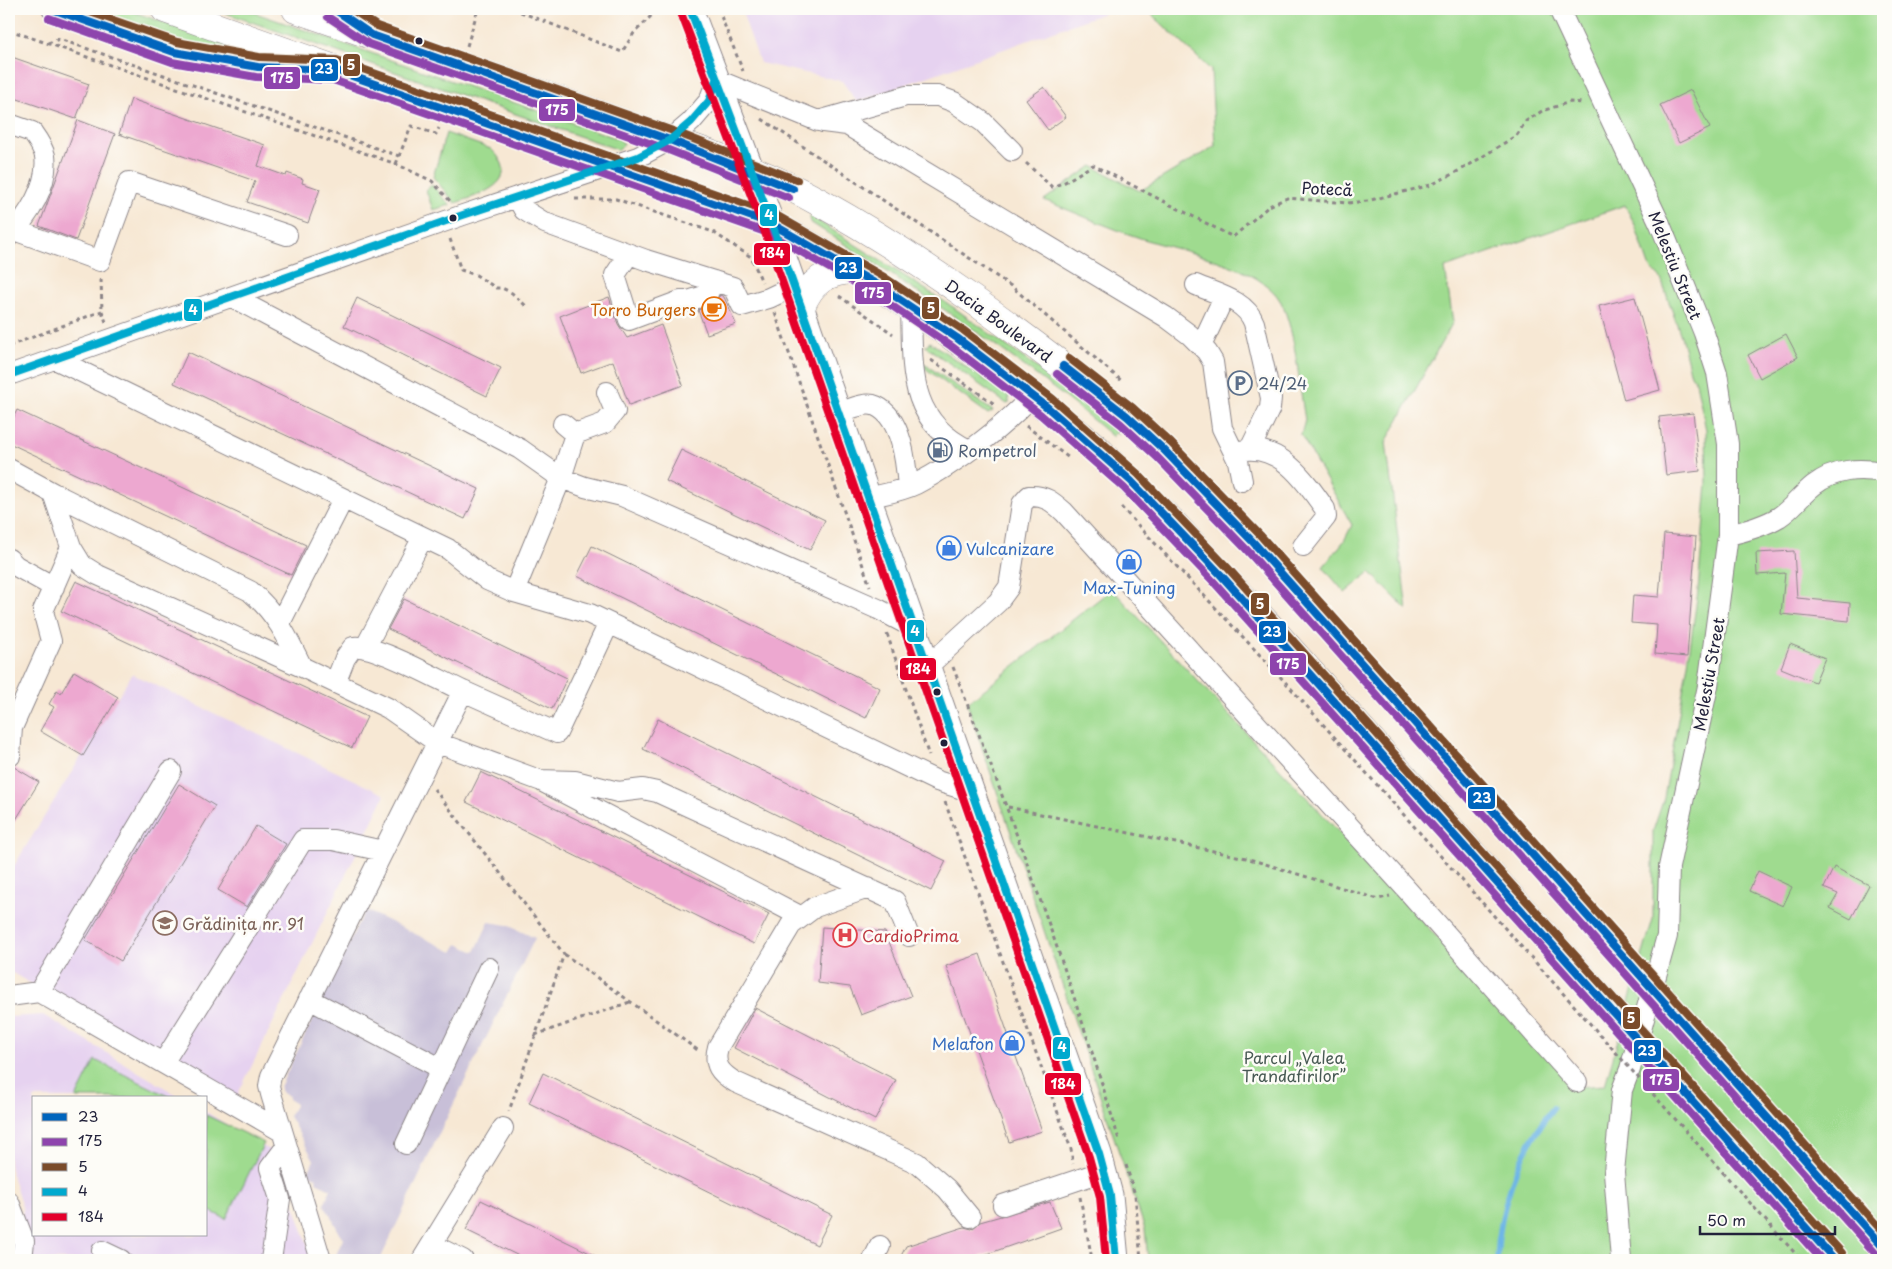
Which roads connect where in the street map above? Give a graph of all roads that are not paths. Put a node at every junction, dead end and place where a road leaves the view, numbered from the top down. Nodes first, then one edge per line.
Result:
1 (52, 9) edge
2 (165, 9) edge
3 (296, 9) edge
4 (334, 9) edge
5 (690, 9) edge
6 (1559, 9) edge
7 (372, 35) junction
8 (335, 70) junction
9 (717, 80) junction
10 (818, 121) junction
11 (9, 124) edge
12 (670, 140) junction
13 (1012, 151) road end
14 (610, 168) junction
15 (753, 171) junction
16 (517, 197) junction
17 (772, 224) junction
18 (12, 233) edge
19 (287, 235) dead end
20 (629, 254) junction
21 (855, 270) junction
22 (714, 281) junction
23 (1196, 285) dead end
24 (232, 297) junction
25 (798, 297) junction
26 (1224, 297) junction
27 (910, 307) junction
28 (1201, 346) junction
29 (55, 359) junction
30 (9, 375) edge
31 (607, 392) dead end
32 (1032, 396) junction
33 (838, 413) junction
34 (969, 450) junction
35 (1242, 450) junction
36 (9, 469) edge
37 (1883, 472) edge
38 (562, 478) junction
39 (1242, 481) dead end
40 (908, 487) junction
41 (53, 493) junction
42 (868, 498) junction
43 (343, 499) junction
44 (1728, 535) junction
45 (423, 537) junction
46 (1303, 546) dead end
47 (71, 547) junction
48 (9, 559) edge
49 (54, 587) junction
50 (514, 592) junction
51 (280, 623) junction
52 (609, 624) junction
53 (914, 628) junction
54 (365, 648) junction
55 (302, 667) junction
56 (927, 667) junction
57 (336, 681) junction
58 (463, 691) junction
59 (438, 743) junction
60 (10, 756) edge
61 (171, 771) dead end
62 (539, 780) junction
63 (972, 792) junction
64 (383, 851) junction
65 (868, 888) junction
66 (800, 916) junction
67 (909, 936) dead end
68 (489, 968) dead end
69 (39, 992) junction
70 (9, 996) edge
71 (309, 998) junction
72 (163, 1063) junction
73 (442, 1068) junction
74 (1576, 1082) dead end
75 (503, 1128) road end
76 (283, 1139) junction
77 (406, 1144) dead end
78 (1114, 1165) junction
79 (9, 1202) edge
80 (1003, 1205) dead end
81 (970, 1217) dead end
82 (1883, 1247) edge
83 (102, 1250) dead end
84 (427, 1253) edge
85 (22, 1260) edge
86 (122, 1260) edge
87 (271, 1260) edge
88 (321, 1260) edge
89 (463, 1260) edge
90 (1116, 1260) edge
91 (1621, 1260) edge
92 (1834, 1260) edge

1 - 8 street
2 - 8 highway
3 - 7 highway, Dacia Boulevard
4 - 7 street
5 - 9 main road
6 - 44 street, Melestiu Street
7 - 12 highway, Dacia Boulevard
8 - 14 highway
9 - 10 street
9 - 12 street
9 - 15 main road
10 - 13 street
10 - 28 street
11 - 18 street
12 - 14 street
12 - 15 highway, Dacia Boulevard
14 - 16 street
14 - 17 highway
15 - 17 main road
15 - 82 highway, Dacia Boulevard, bridge
16 - 20 street
16 - 24 street
17 - 21 highway
17 - 25 main road
18 - 19 street
20 - 22 street
20 - 22 street
21 - 25 highway
21 - 27 highway
22 - 25 street
23 - 26 street
24 - 29 street
24 - 38 street
25 - 33 main road
26 - 28 street
26 - 35 street
27 - 32 highway
27 - 34 street
28 - 35 street
29 - 30 street
29 - 43 street
31 - 38 street
32 - 34 street
32 - 92 highway, bridge
33 - 40 street
33 - 42 main road
34 - 40 street
35 - 39 street
35 - 46 street
36 - 41 street
37 - 44 street
38 - 50 street
38 - 53 street
40 - 42 street
41 - 47 street
41 - 51 street
42 - 53 main road
43 - 45 street
43 - 51 street
44 - 91 street, Melestiu Street
45 - 50 street
45 - 54 street
47 - 49 street
47 - 55 street
48 - 49 street
49 - 60 street
50 - 52 street
51 - 55 street
52 - 58 street
52 - 63 street
53 - 56 main road
54 - 57 street
54 - 58 street
55 - 57 street
56 - 63 main road
56 - 74 street
57 - 59 street
58 - 59 street
59 - 62 street
59 - 64 street
61 - 69 street
62 - 65 street
62 - 66 street
63 - 78 main road
64 - 71 street
64 - 72 street
65 - 66 street
65 - 67 street
66 - 81 street
68 - 73 street
69 - 70 street
69 - 72 street
71 - 73 street
71 - 76 street
72 - 76 street
73 - 77 street
75 - 84 street
76 - 87 street
76 - 88 street
78 - 80 street
78 - 90 main road
79 - 85 street
83 - 86 street
84 - 89 street

